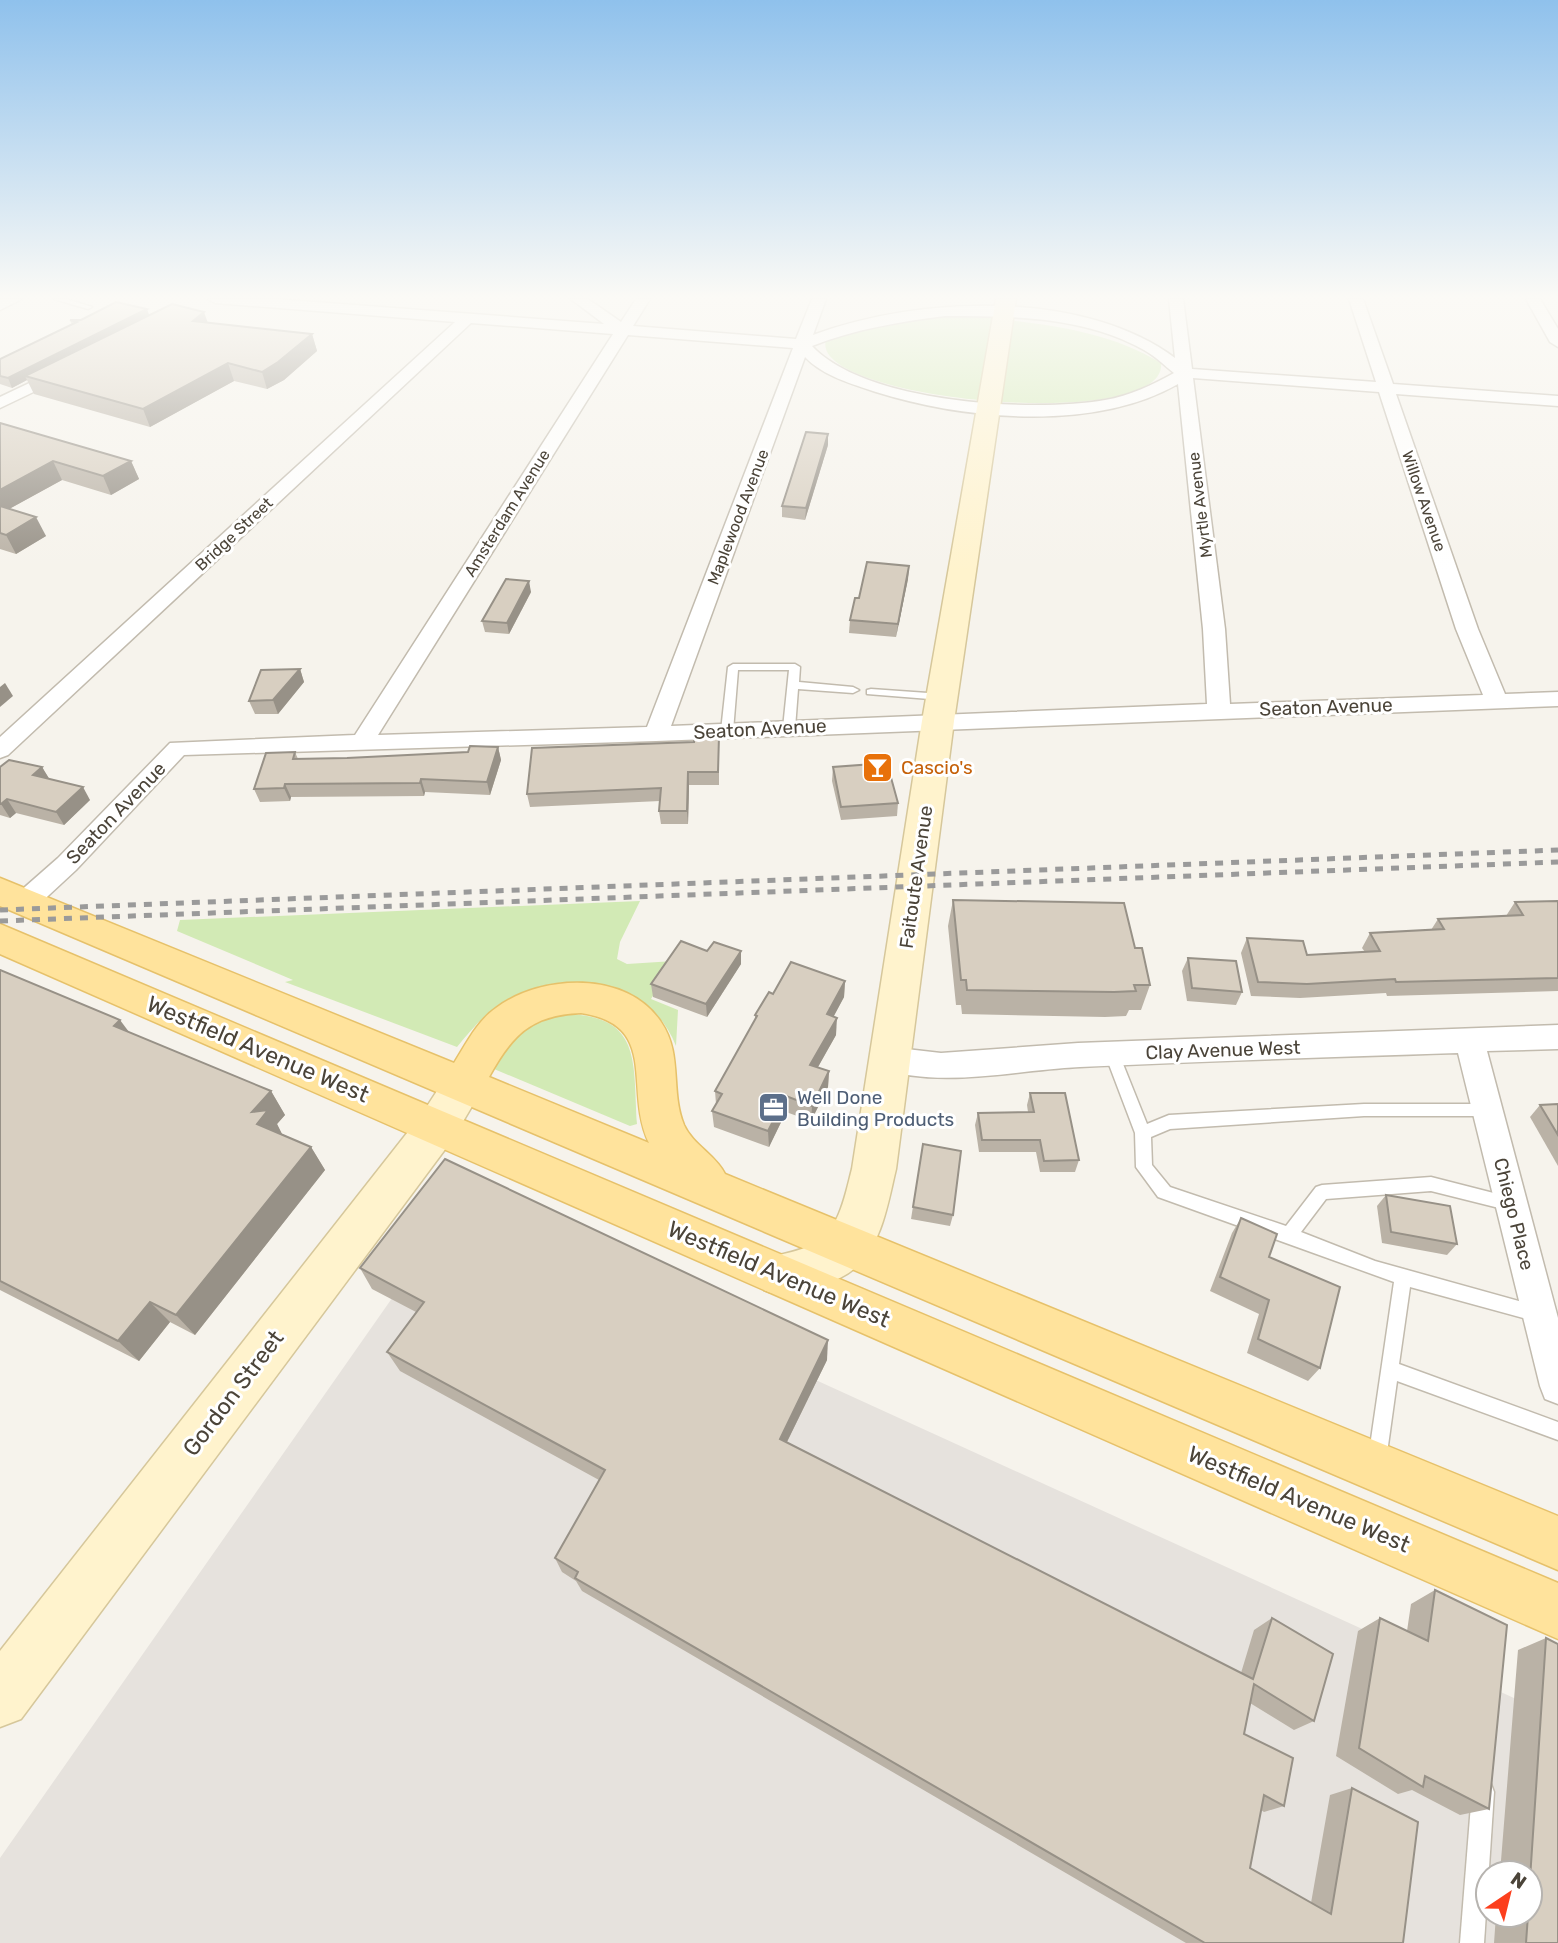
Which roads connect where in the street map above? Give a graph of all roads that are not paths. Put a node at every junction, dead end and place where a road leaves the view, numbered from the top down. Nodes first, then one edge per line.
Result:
1 (28, 390) edge
2 (390, 390) edge
3 (586, 390) edge
4 (785, 390) edge
5 (892, 390) edge
6 (992, 390) edge
7 (1158, 390) edge
8 (1187, 390) edge
9 (1387, 390) edge
10 (1408, 390) edge
11 (1558, 401) edge
12 (0, 404) edge
13 (989, 410) junction
14 (793, 685) junction
15 (853, 690) dead end
16 (871, 692) dead end
17 (1558, 699) edge
18 (1497, 701) junction
19 (940, 709) junction
20 (1219, 710) junction
21 (789, 728) junction
22 (727, 731) junction
23 (656, 734) junction
24 (362, 742) junction
25 (4, 743) edge
26 (13, 896) edge
27 (0, 938) edge
28 (1558, 1037) edge
29 (1470, 1042) junction
30 (1112, 1054) junction
31 (889, 1059) junction
32 (463, 1086) junction
33 (1487, 1110) junction
34 (437, 1127) junction
35 (1143, 1133) junction
36 (721, 1193) junction
37 (1511, 1204) junction
38 (1289, 1235) junction
39 (849, 1245) junction
40 (781, 1275) junction
41 (1403, 1277) junction
42 (1540, 1315) junction
43 (1389, 1369) junction
44 (1558, 1387) edge
45 (1558, 1431) edge
46 (1376, 1467) junction
47 (1558, 1544) edge
48 (1558, 1611) edge
49 (0, 1698) edge
50 (1485, 1764) edge
51 (1472, 1943) edge

1 - 12 street
2 - 25 street, Bridge Street
3 - 24 street, Amsterdam Avenue
4 - 23 street, Maplewood Avenue
5 - 13 street
6 - 13 street, Faitoute Avenue
7 - 13 street
8 - 20 street, Myrtle Avenue
9 - 18 street, Willow Avenue
10 - 11 street
13 - 19 street, Faitoute Avenue
14 - 15 lane
14 - 21 lane
14 - 22 lane
16 - 19 lane
17 - 18 street, Seaton Avenue
18 - 20 street, Seaton Avenue
19 - 20 street, Seaton Avenue
19 - 21 street, Seaton Avenue
19 - 31 street, Faitoute Avenue
21 - 22 street, Seaton Avenue
22 - 23 street, Seaton Avenue
23 - 24 street, Seaton Avenue
24 - 26 street, Seaton Avenue
26 - 32 main road
27 - 34 main road, Westfield Avenue West
28 - 29 street, Clay Avenue West
29 - 30 street, Clay Avenue West
29 - 33 street, Chiego Place
30 - 31 street, Clay Avenue West
30 - 35 lane
31 - 39 street, Faitoute Avenue
32 - 34 street, Gordon Street
32 - 36 main road
32 - 36 main road
33 - 35 lane
33 - 37 street, Chiego Place
34 - 40 main road, Westfield Avenue West
34 - 49 street, Gordon Street
35 - 38 lane
36 - 39 main road
37 - 38 lane
37 - 42 street, Chiego Place
38 - 41 lane
39 - 40 street
39 - 46 main road
40 - 48 main road, Westfield Avenue West
41 - 42 lane
41 - 43 lane
42 - 44 street, Chiego Place
43 - 45 lane
43 - 46 lane
46 - 47 main road
50 - 51 lane

